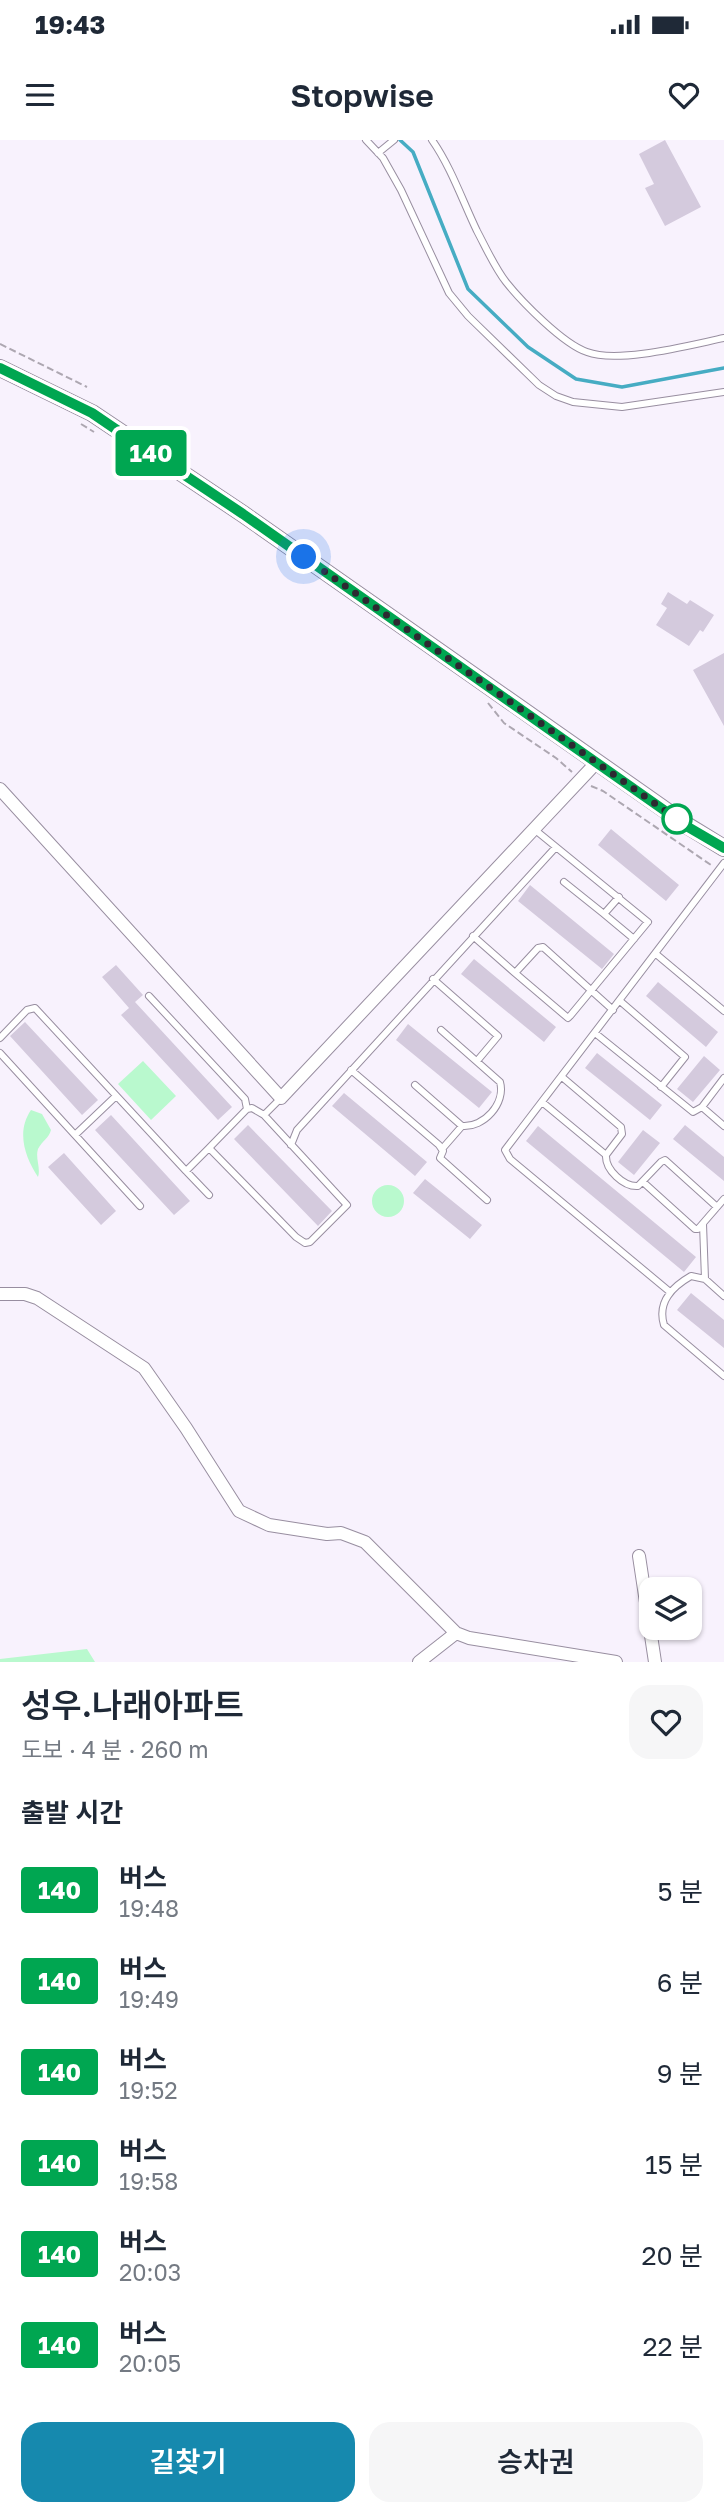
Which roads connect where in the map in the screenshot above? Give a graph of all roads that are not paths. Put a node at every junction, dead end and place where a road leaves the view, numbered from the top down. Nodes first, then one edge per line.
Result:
1 (366, 140) edge
2 (394, 140) edge
3 (432, 140) edge
4 (378, 153) junction
5 (724, 338) edge
6 (0, 368) edge
7 (724, 392) edge
8 (597, 762) junction
9 (0, 789) edge
10 (534, 829) junction
11 (556, 847) junction
12 (724, 848) edge
13 (724, 863) edge
14 (564, 882) dead end
15 (618, 897) junction
16 (604, 914) junction
17 (473, 936) junction
18 (634, 939) junction
19 (656, 954) junction
20 (515, 973) junction
21 (433, 979) junction
22 (591, 990) junction
23 (149, 996) dead end
24 (620, 1001) junction
25 (614, 1010) junction
26 (724, 1011) edge
27 (441, 1030) dead end
28 (596, 1033) junction
29 (0, 1038) edge
30 (0, 1052) edge
31 (477, 1061) junction
32 (351, 1070) junction
33 (562, 1077) junction
34 (724, 1078) edge
35 (415, 1085) dead end
36 (661, 1087) junction
37 (116, 1096) junction
38 (281, 1098) junction
39 (542, 1102) junction
40 (702, 1107) junction
41 (247, 1109) junction
42 (264, 1115) junction
43 (462, 1126) junction
44 (724, 1126) edge
45 (75, 1135) junction
46 (291, 1145) junction
47 (209, 1148) junction
48 (442, 1149) junction
49 (606, 1156) junction
50 (186, 1171) junction
51 (643, 1182) junction
52 (209, 1195) dead end
53 (724, 1199) edge
54 (487, 1200) dead end
55 (139, 1206) dead end
56 (718, 1207) junction
57 (703, 1224) junction
58 (705, 1279) junction
59 (670, 1292) junction
60 (0, 1294) edge
61 (724, 1296) edge
62 (724, 1376) edge
63 (639, 1556) dead end
64 (456, 1633) junction
65 (419, 1662) edge
66 (616, 1662) edge
67 (655, 1662) edge

1 - 4 lane
2 - 4 lane
3 - 5 lane
4 - 7 lane
6 - 8 main road
8 - 10 street
8 - 12 main road
9 - 38 street
10 - 11 lane
10 - 38 street
11 - 15 lane
11 - 17 lane
13 - 19 lane
14 - 16 lane
15 - 16 lane
15 - 18 lane
16 - 18 lane
17 - 20 lane
17 - 21 lane
18 - 22 lane
19 - 24 lane
19 - 26 lane
20 - 22 lane
20 - 22 lane
21 - 31 lane
21 - 32 lane
22 - 25 lane
23 - 41 lane
24 - 25 lane
24 - 36 lane
25 - 28 lane
27 - 31 lane
28 - 33 lane
28 - 36 lane
29 - 37 lane
30 - 45 lane
31 - 43 lane
32 - 46 lane
32 - 48 lane
33 - 39 lane
33 - 49 lane
34 - 40 lane
35 - 43 lane
36 - 40 lane
37 - 45 lane
37 - 50 lane
38 - 42 lane
39 - 49 lane
39 - 59 lane
40 - 44 lane
41 - 42 lane
41 - 47 lane
42 - 46 lane
43 - 48 lane
45 - 55 lane
46 - 47 lane
47 - 50 lane
48 - 54 lane
49 - 51 lane
50 - 52 lane
51 - 56 lane
51 - 57 lane
53 - 56 lane
56 - 57 lane
57 - 58 lane
58 - 59 lane
58 - 61 lane
59 - 62 lane
60 - 64 street
63 - 67 street
64 - 65 street
64 - 66 street

